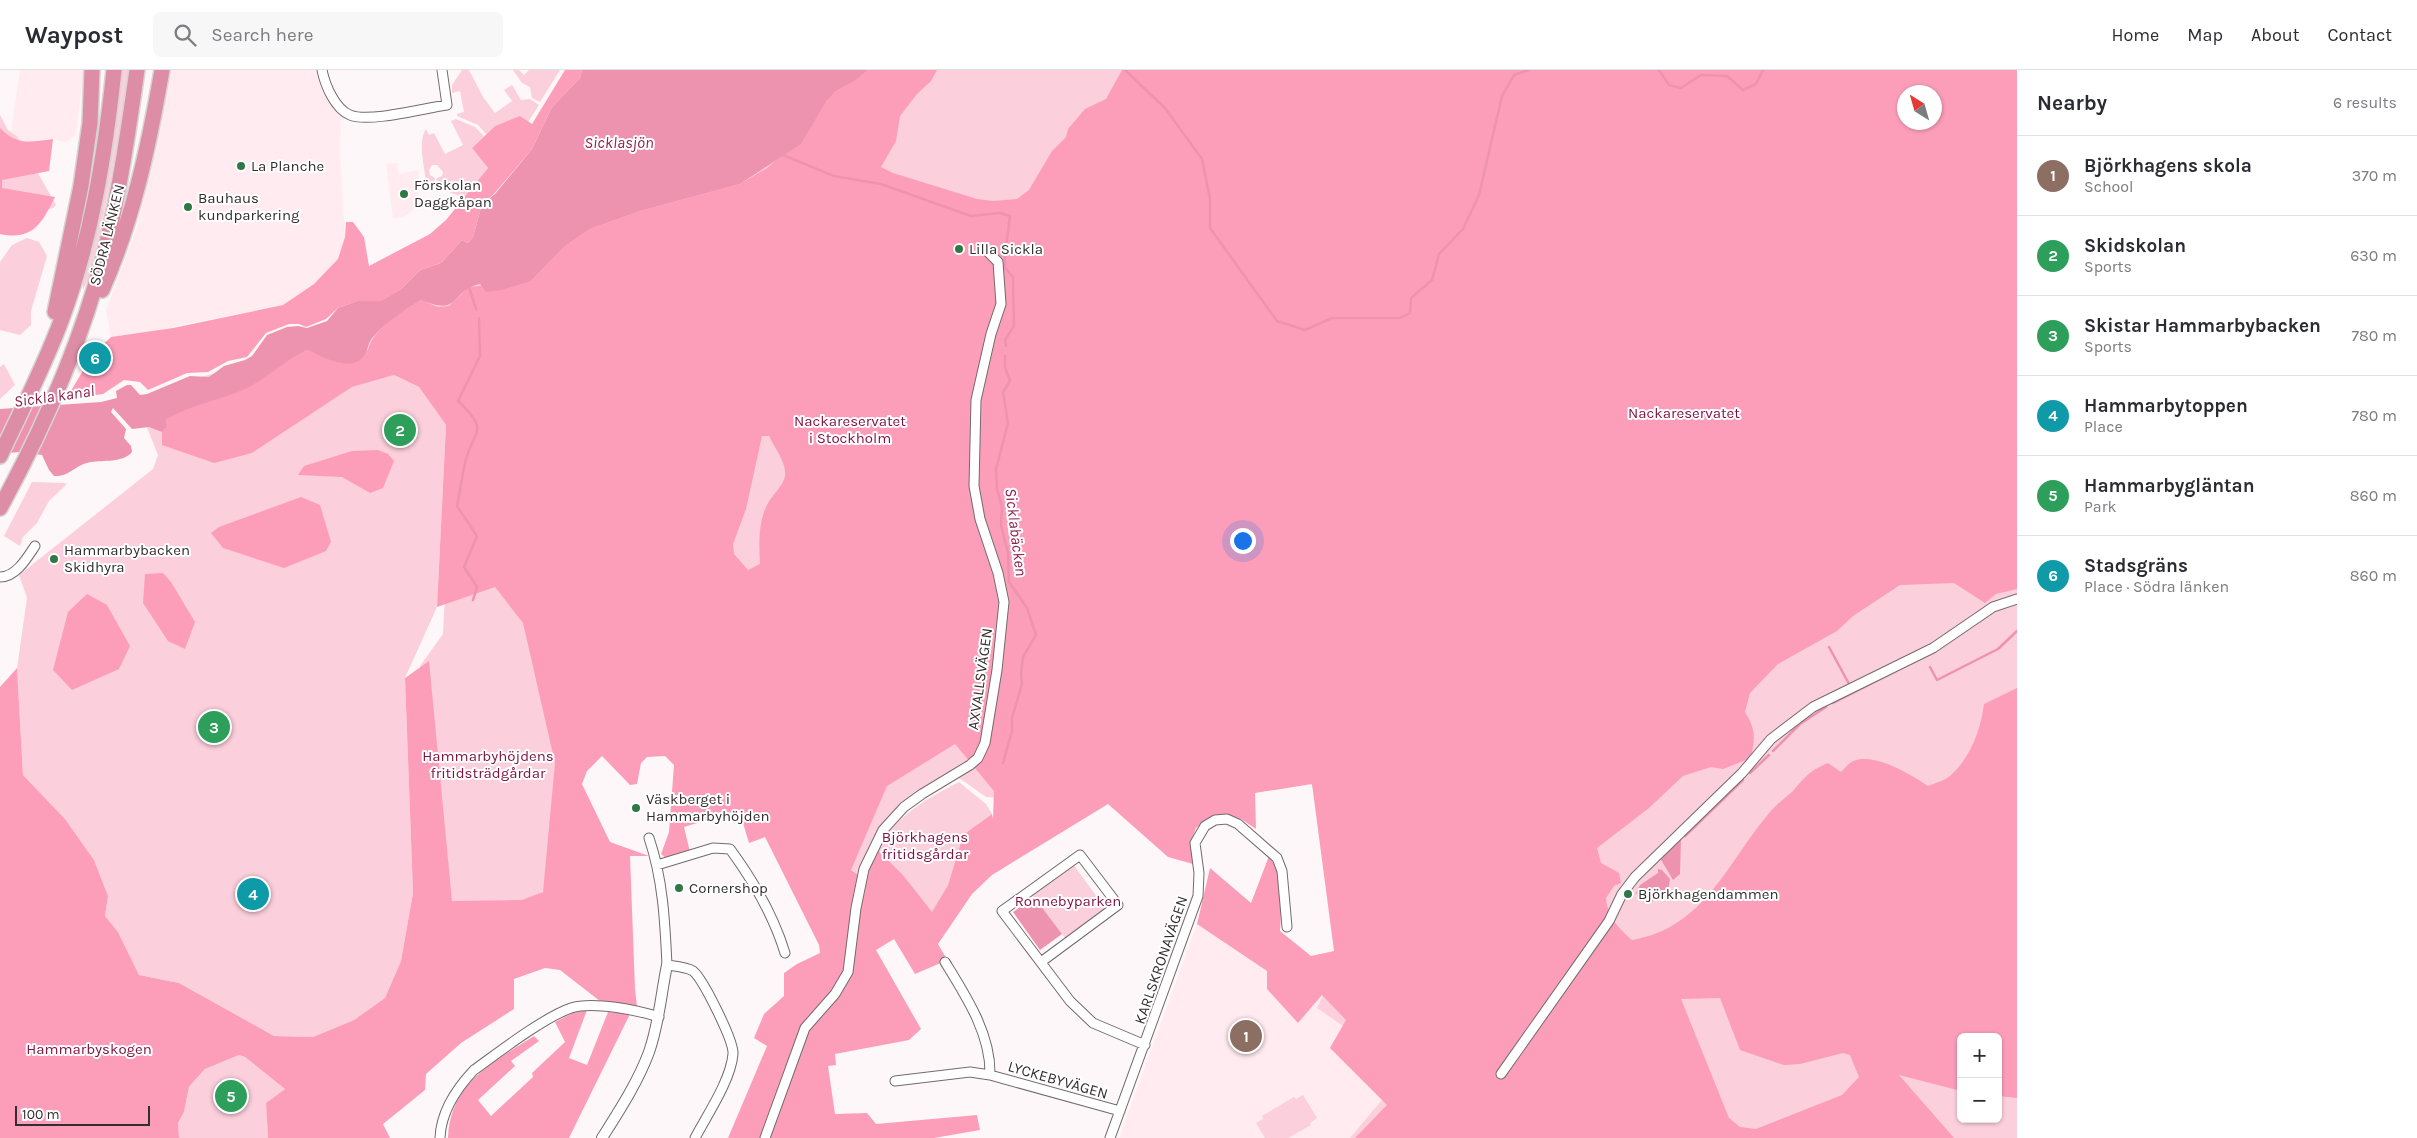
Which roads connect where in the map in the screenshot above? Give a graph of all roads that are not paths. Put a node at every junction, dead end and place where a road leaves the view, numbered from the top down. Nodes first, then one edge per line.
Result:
1 (92, 70) edge
2 (114, 70) edge
3 (137, 70) edge
4 (162, 70) edge
5 (322, 70) edge
6 (442, 70) edge
7 (986, 250) dead end
8 (68, 364) junction
9 (30, 392) junction
10 (0, 456) edge
11 (0, 508) edge
12 (35, 546) dead end
13 (0, 577) edge
14 (2017, 599) edge
15 (649, 838) dead end
16 (657, 865) junction
17 (1287, 928) dead end
18 (785, 953) dead end
19 (945, 962) dead end
20 (1041, 962) junction
21 (667, 965) junction
22 (659, 1017) junction
23 (1145, 1045) junction
24 (1501, 1074) dead end
25 (990, 1075) junction
26 (895, 1081) dead end
27 (1120, 1111) junction
28 (440, 1138) edge
29 (602, 1138) edge
30 (696, 1138) edge
31 (765, 1138) edge
32 (1110, 1138) edge

1 - 9 highway
2 - 9 highway, SÖDRA LÄNKEN
3 - 8 highway, SÖDRA LÄNKEN
4 - 8 highway
5 - 6 street
7 - 31 street, AXVALLSVÄGEN
8 - 11 highway, SÖDRA LÄNKEN
9 - 10 highway
12 - 13 street
14 - 24 street
15 - 16 street
16 - 18 street
16 - 21 street
17 - 23 street, KARLSKRONAVÄGEN
19 - 25 street, LYCKEBYVÄGEN
20 - 20 street
20 - 23 street
21 - 22 street
21 - 30 street
22 - 28 street
22 - 29 street
23 - 27 street, KARLSKRONAVÄGEN
25 - 26 street, LYCKEBYVÄGEN
25 - 27 street, LYCKEBYVÄGEN
27 - 32 street, KARLSKRONAVÄGEN

